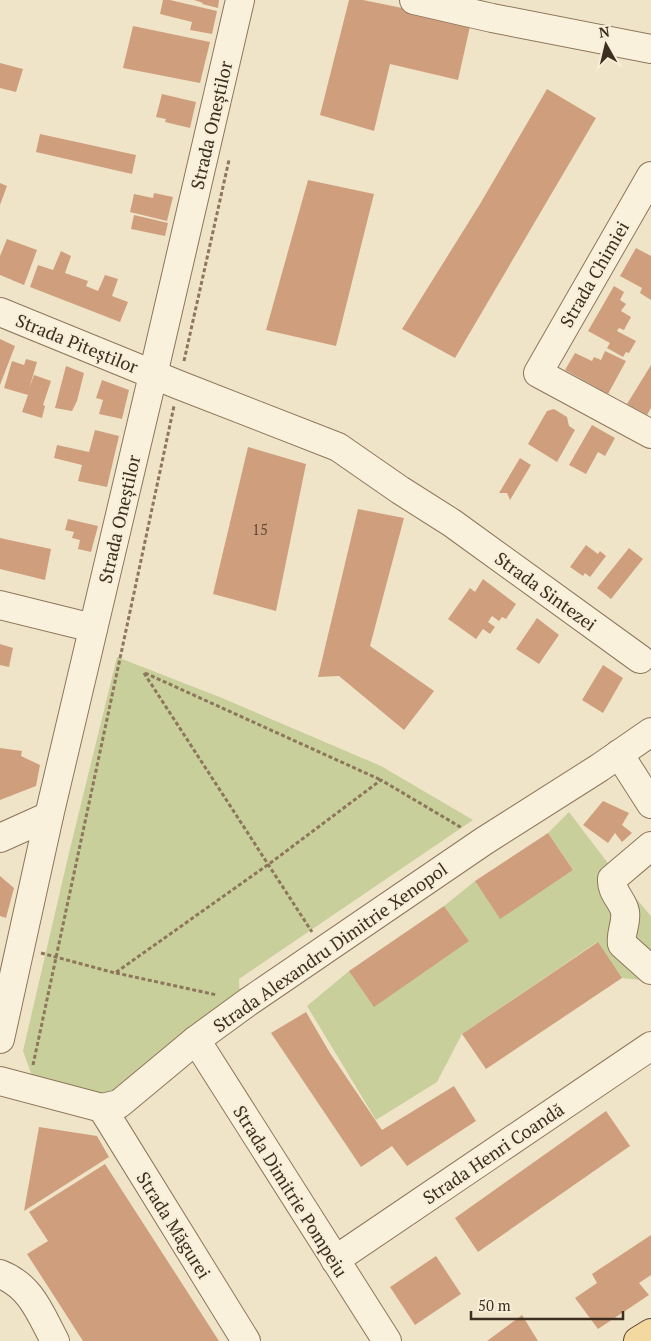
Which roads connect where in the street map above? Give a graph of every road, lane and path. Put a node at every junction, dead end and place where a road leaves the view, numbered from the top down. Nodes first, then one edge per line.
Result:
1 (240, 0) edge
2 (414, 0) edge
3 (478, 7) edge
4 (651, 49) edge
5 (231, 154) dead end
6 (649, 184) edge
7 (0, 312) edge
8 (153, 375) junction
9 (179, 385) junction
10 (651, 434) edge
11 (0, 605) edge
12 (93, 628) junction
13 (648, 660) edge
14 (651, 732) edge
15 (619, 754) junction
16 (381, 780) junction
17 (651, 804) edge
18 (48, 816) junction
19 (0, 838) edge
20 (484, 841) junction
21 (651, 846) edge
22 (269, 864) junction
23 (20, 947) junction
24 (323, 950) junction
25 (56, 957) junction
26 (651, 970) edge
27 (115, 973) junction
28 (248, 1002) junction
29 (0, 1039) edge
30 (196, 1040) junction
31 (651, 1046) edge
32 (0, 1081) edge
33 (28, 1088) junction
34 (102, 1108) junction
35 (335, 1260) junction
36 (0, 1274) edge
37 (651, 1333) edge
38 (56, 1341) edge
39 (246, 1341) edge
40 (387, 1341) edge
41 (638, 1341) edge

1 - 8 street, Strada Oneștilor
2 - 3 street
3 - 4 street
5 - 9 path
6 - 10 street, Strada Chimiei
7 - 8 street, Strada Piteștilor
8 - 9 street, Strada Piteștilor
8 - 12 street, Strada Oneștilor
9 - 13 street, Strada Sintezei
9 - 25 path
11 - 12 street
12 - 18 street, Strada Oneștilor
14 - 15 street, Strada Alexandru Dimitrie Xenopol
15 - 17 street
15 - 20 street, Strada Alexandru Dimitrie Xenopol
16 - 20 path
16 - 22 path
16 - 22 path
18 - 19 street
18 - 23 street, Strada Oneștilor
20 - 24 street, Strada Alexandru Dimitrie Xenopol
21 - 26 street
22 - 24 path
22 - 27 path
23 - 25 path
23 - 29 street, Strada Oneștilor
24 - 28 street, Strada Alexandru Dimitrie Xenopol
25 - 27 path
25 - 33 path
27 - 28 path
28 - 30 street, Strada Alexandru Dimitrie Xenopol
30 - 34 street, Strada Alexandru Dimitrie Xenopol
30 - 35 street, Strada Dimitrie Pompeiu
31 - 35 street, Strada Henri Coandă
32 - 33 street
33 - 34 street
34 - 39 street, Strada Măgurei
35 - 40 street, Strada Dimitrie Pompeiu
36 - 38 street
37 - 41 main road

